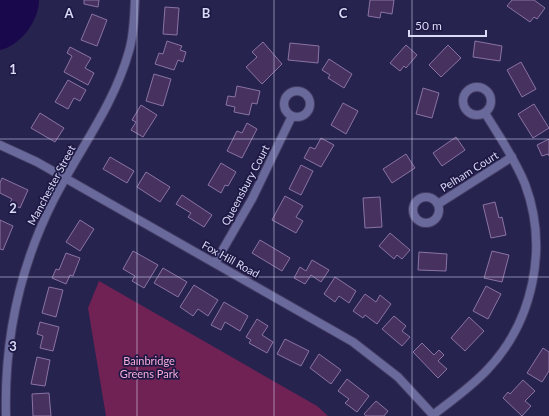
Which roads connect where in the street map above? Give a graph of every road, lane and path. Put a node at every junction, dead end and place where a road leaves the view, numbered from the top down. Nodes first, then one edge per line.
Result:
1 (135, 0) edge
2 (485, 113) dead end
3 (292, 116) dead end
4 (0, 145) edge
5 (512, 158) junction
6 (66, 178) junction
7 (438, 204) dead end
8 (215, 263) junction
9 (2, 387) edge
10 (433, 415) edge
11 (6, 416) edge

1 - 6 street, Manchester Street
2 - 5 street
3 - 8 street, Queensbury Court
4 - 6 street, Fox Hill Road
5 - 7 street, Pelham Court
5 - 10 street
6 - 8 street, Fox Hill Road
6 - 9 street, Manchester Street
8 - 10 street, Fox Hill Road
9 - 11 street, Manchester Street

